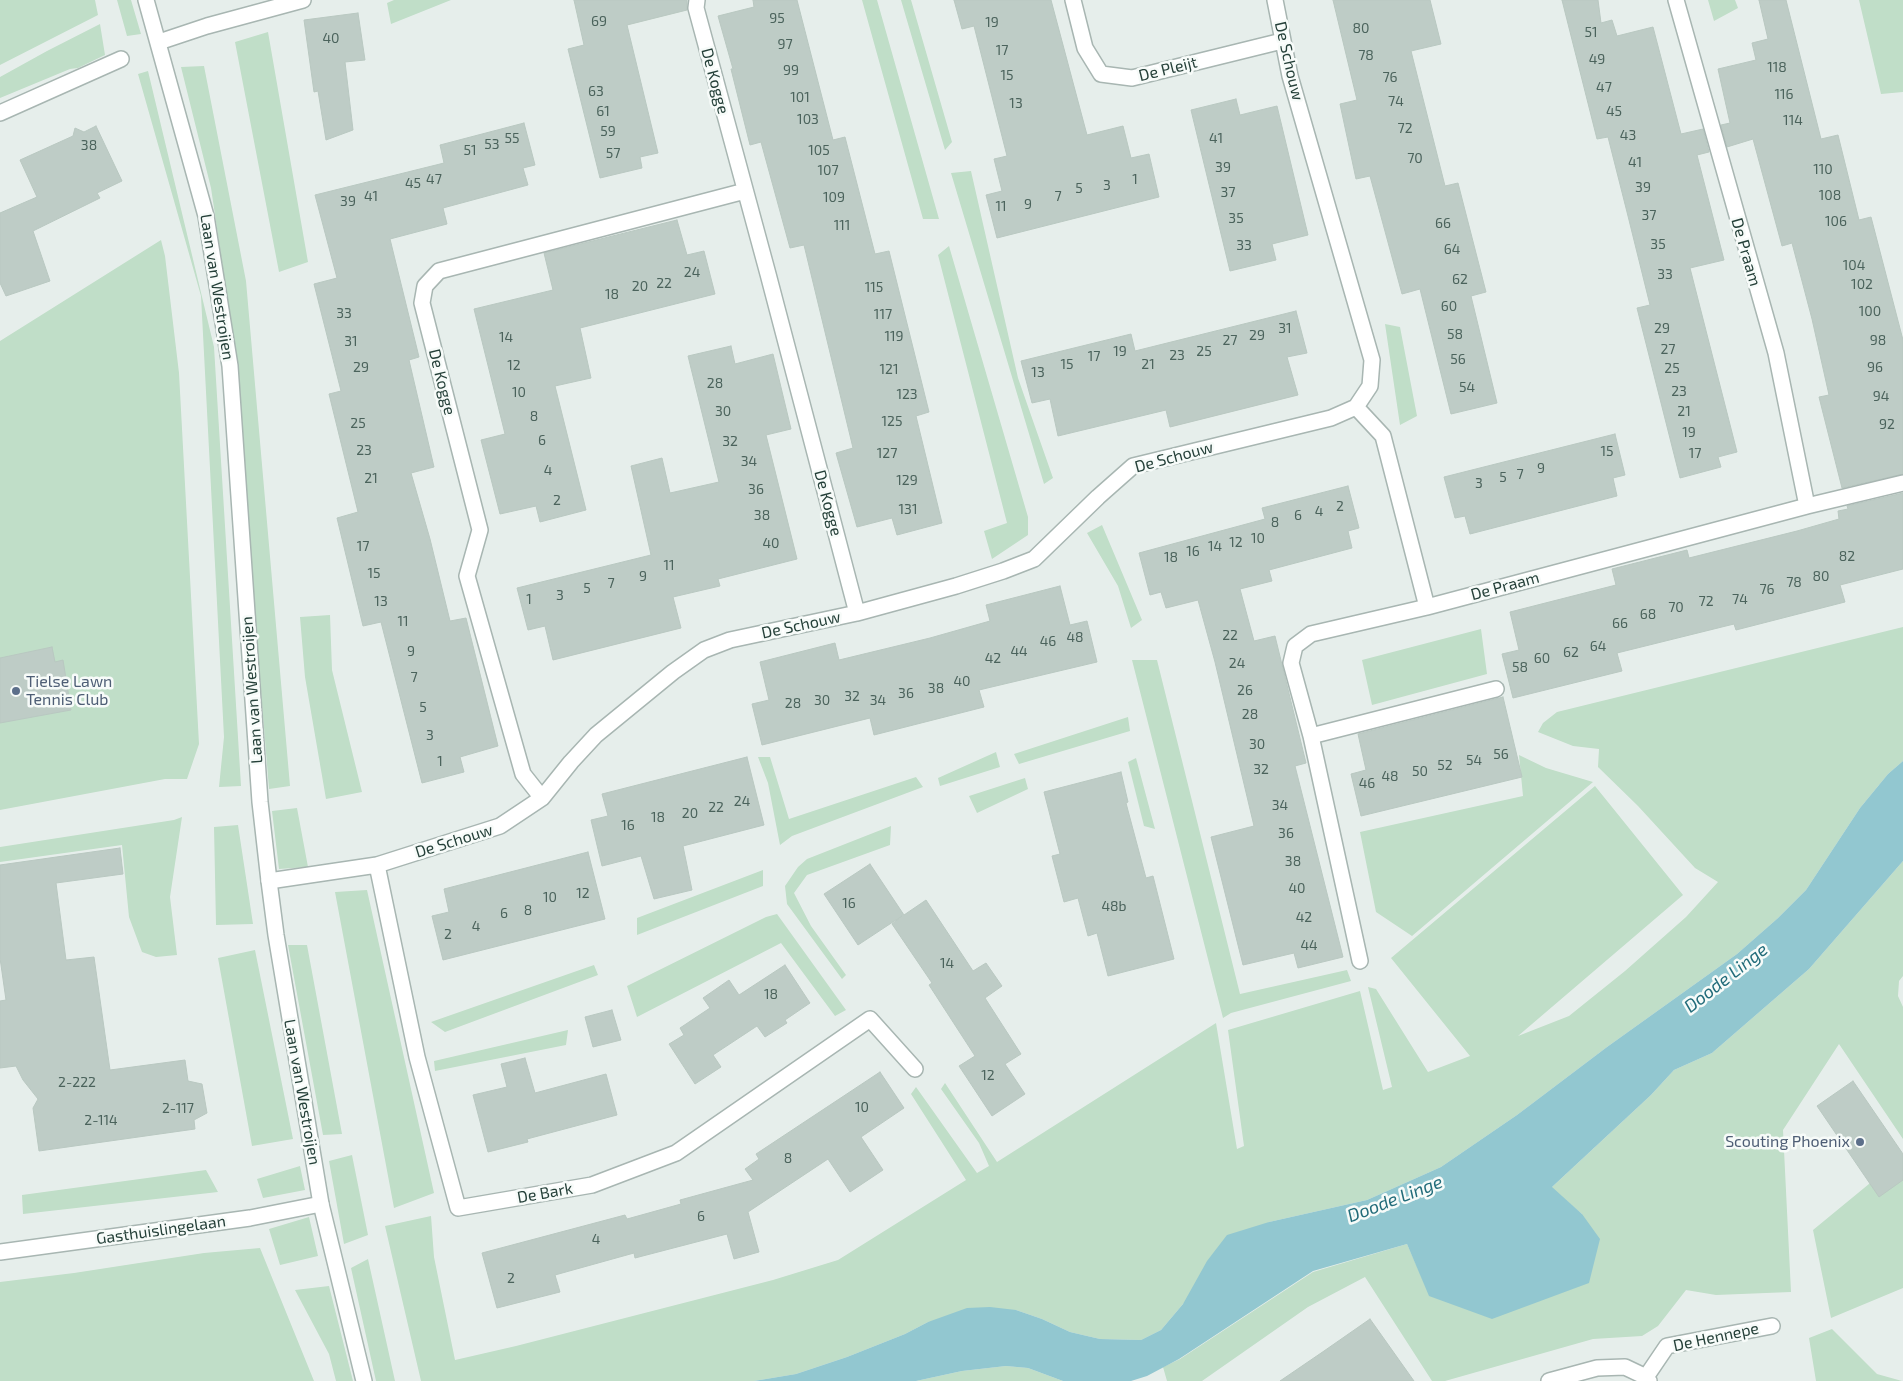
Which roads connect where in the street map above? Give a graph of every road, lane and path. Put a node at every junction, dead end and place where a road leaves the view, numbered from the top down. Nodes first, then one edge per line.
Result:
1 (146, 0) edge
2 (303, 0) edge
3 (697, 0) edge
4 (1073, 0) edge
5 (1275, 0) edge
6 (1676, 0) edge
7 (1282, 41) junction
8 (159, 42) junction
9 (121, 59) dead end
10 (0, 113) edge
11 (745, 191) junction
12 (1356, 407) junction
13 (1903, 483) edge
14 (1807, 506) junction
15 (1427, 607) junction
16 (857, 613) junction
17 (1496, 689) dead end
18 (1310, 736) junction
19 (542, 798) junction
20 (377, 865) junction
21 (269, 881) junction
22 (1360, 961) dead end
23 (915, 1069) dead end
24 (321, 1204) junction
25 (0, 1252) edge
26 (1772, 1326) dead end
27 (1648, 1379) edge
28 (364, 1381) edge
29 (1549, 1381) edge

1 - 8 street, Laan van Westroijen
2 - 8 street
3 - 11 street, De Kogge
4 - 7 street, De Pleijt
5 - 7 street, De Schouw
6 - 14 street, De Praam
7 - 12 street, De Schouw
8 - 21 street, Laan van Westroijen
9 - 10 street
11 - 16 street, De Kogge
11 - 19 street, De Kogge
12 - 15 street
12 - 16 street, De Schouw
13 - 14 street, De Praam
14 - 15 street, De Praam
15 - 18 street, De Praam
16 - 19 street, De Schouw
17 - 18 street
18 - 22 street, De Praam
19 - 20 street, De Schouw
20 - 21 street, De Schouw
20 - 23 street, De Bark
21 - 24 street, Laan van Westroijen
24 - 25 street, Gasthuislingelaan
24 - 28 street, Laan van Westroijen
26 - 27 street, De Hennepe
27 - 29 street, De Hennepe

